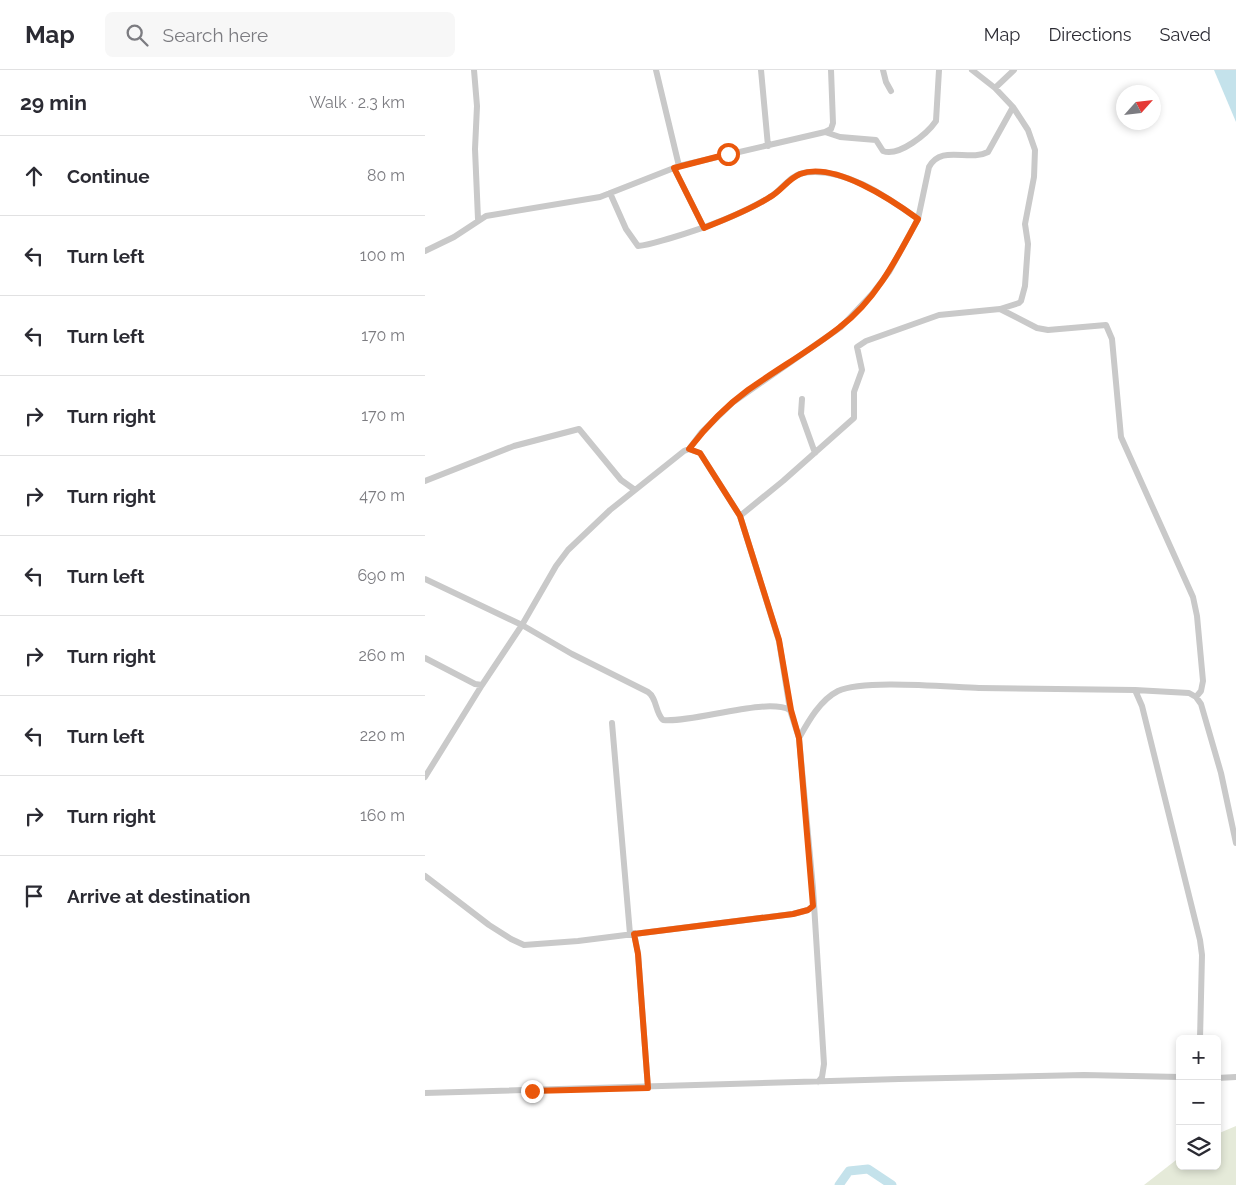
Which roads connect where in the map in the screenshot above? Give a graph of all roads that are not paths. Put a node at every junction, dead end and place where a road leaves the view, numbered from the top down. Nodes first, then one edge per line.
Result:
1 (474, 70) edge
2 (656, 70) edge
3 (761, 70) edge
4 (831, 70) edge
5 (883, 70) edge
6 (939, 70) edge
7 (972, 70) edge
8 (1014, 70) edge
9 (995, 88) junction
10 (891, 90) dead end
11 (1013, 107) junction
12 (825, 132) junction
13 (768, 146) junction
14 (677, 167) junction
15 (610, 193) junction
16 (478, 219) junction
17 (918, 219) junction
18 (704, 228) junction
19 (425, 251) edge
20 (1000, 309) junction
21 (802, 399) dead end
22 (689, 449) junction
23 (815, 452) junction
24 (425, 481) edge
25 (635, 490) junction
26 (740, 516) junction
27 (425, 579) edge
28 (522, 625) junction
29 (425, 658) edge
30 (482, 684) junction
31 (1135, 690) junction
32 (1196, 697) junction
33 (791, 710) junction
34 (612, 723) dead end
35 (799, 738) junction
36 (425, 777) edge
37 (1236, 843) edge
38 (425, 876) edge
39 (813, 906) junction
40 (632, 934) junction
41 (1200, 1035) edge
42 (1176, 1077) edge
43 (1236, 1077) edge
44 (1221, 1078) edge
45 (818, 1082) junction
46 (648, 1088) junction
47 (425, 1093) edge

1 - 16 street
2 - 14 street
3 - 13 street
4 - 12 street
5 - 10 street
6 - 12 street
7 - 9 street
8 - 9 street
9 - 11 street
11 - 17 street
11 - 20 street
12 - 13 street
13 - 14 street
14 - 15 street
14 - 18 street
15 - 16 street
15 - 18 street
16 - 19 street
17 - 18 street
17 - 22 street
20 - 23 street
20 - 32 street
21 - 23 street
22 - 25 street
22 - 26 street
23 - 26 street
24 - 25 street
25 - 28 street
26 - 33 street
27 - 28 street
28 - 30 street
28 - 33 street
29 - 30 street
30 - 36 street
31 - 32 street
31 - 35 street
31 - 41 street
32 - 37 street
33 - 35 street
34 - 40 street
35 - 39 street
38 - 40 street
39 - 40 street
39 - 45 street
40 - 46 street
42 - 45 street
43 - 44 street
45 - 46 street
46 - 47 street

